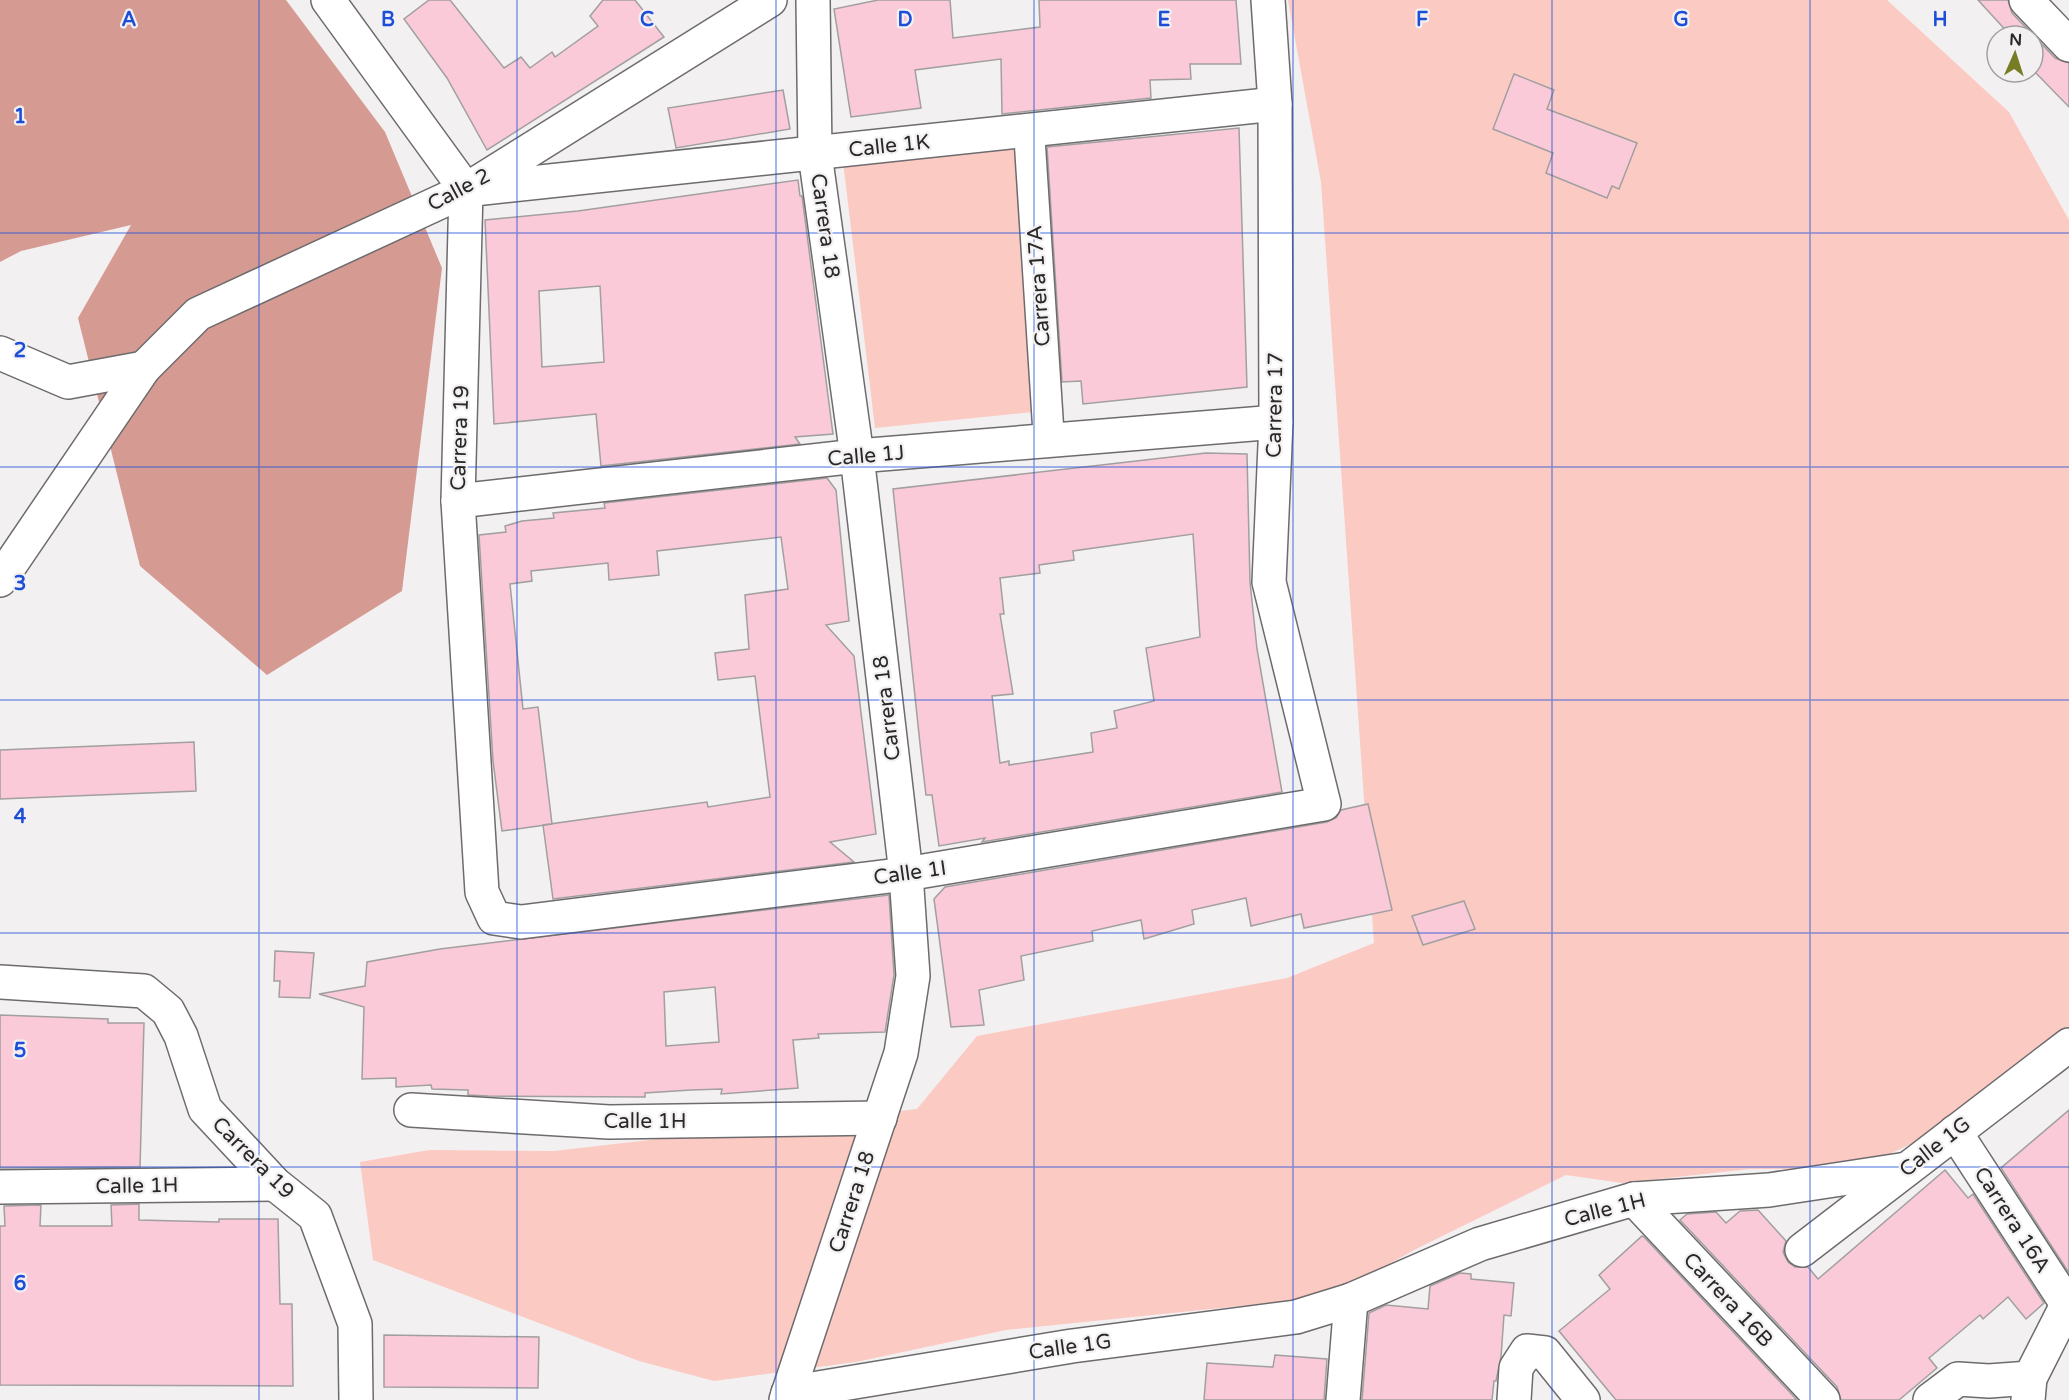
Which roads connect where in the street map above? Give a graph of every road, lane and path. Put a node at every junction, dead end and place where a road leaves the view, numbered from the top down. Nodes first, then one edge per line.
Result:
1 (328, 0) edge
2 (770, 0) edge
3 (813, 0) edge
4 (1268, 0) edge
5 (2026, 0) edge
6 (2069, 45) edge
7 (1275, 104) junction
8 (1029, 130) junction
9 (815, 154) junction
10 (466, 190) junction
11 (0, 353) edge
12 (144, 368) junction
13 (1276, 422) junction
14 (1049, 441) junction
15 (857, 456) junction
16 (458, 501) junction
17 (0, 580) edge
18 (1324, 804) joint
19 (906, 874) junction
20 (494, 918) joint
21 (0, 982) edge
22 (2069, 1045) edge
23 (411, 1110) dead end
24 (880, 1118) junction
25 (1955, 1132) junction
26 (1908, 1169) junction
27 (274, 1184) junction
28 (0, 1187) edge
29 (1634, 1199) junction
30 (1802, 1250) dead end
31 (1351, 1300) junction
32 (2068, 1304) edge
33 (2029, 1389) edge
34 (787, 1396) edge
35 (356, 1400) edge
36 (1343, 1400) edge
37 (1514, 1400) edge
38 (1582, 1400) edge
39 (1823, 1400) edge
40 (1930, 1400) edge

1 - 10 street
2 - 10 street, Calle 2
3 - 9 street, Carrera 18
4 - 7 street, Carrera 17
5 - 6 street
7 - 8 street, Calle 1K
7 - 13 street, Carrera 17
8 - 9 street, Calle 1K
8 - 14 street, Carrera 17A
9 - 10 street, Calle 1K
9 - 15 street, Carrera 18
10 - 12 street, Calle 2
10 - 16 street, Carrera 19
11 - 12 street
12 - 17 street, Calle 2
13 - 14 street, Calle 1J
13 - 18 street, Carrera 17
14 - 15 street, Calle 1J
15 - 16 street, Calle 1J
15 - 19 street, Carrera 18
16 - 20 street, Carrera 19
18 - 19 street, Calle 1I
19 - 20 street, Calle 1I
19 - 24 street, Carrera 18
21 - 27 street, Carrera 19
22 - 25 street, Calle 1G
23 - 24 street, Calle 1H
24 - 34 street, Carrera 18
25 - 26 street, Calle 1G
25 - 32 street, Carrera 16A
26 - 29 street, Calle 1H
26 - 30 street, Calle 1G
27 - 28 street, Calle 1H
27 - 35 street, Carrera 19
29 - 31 street, Calle 1H
29 - 39 street, Carrera 16B
31 - 34 street, Calle 1G
31 - 36 street
32 - 33 street
33 - 40 street
37 - 38 street

